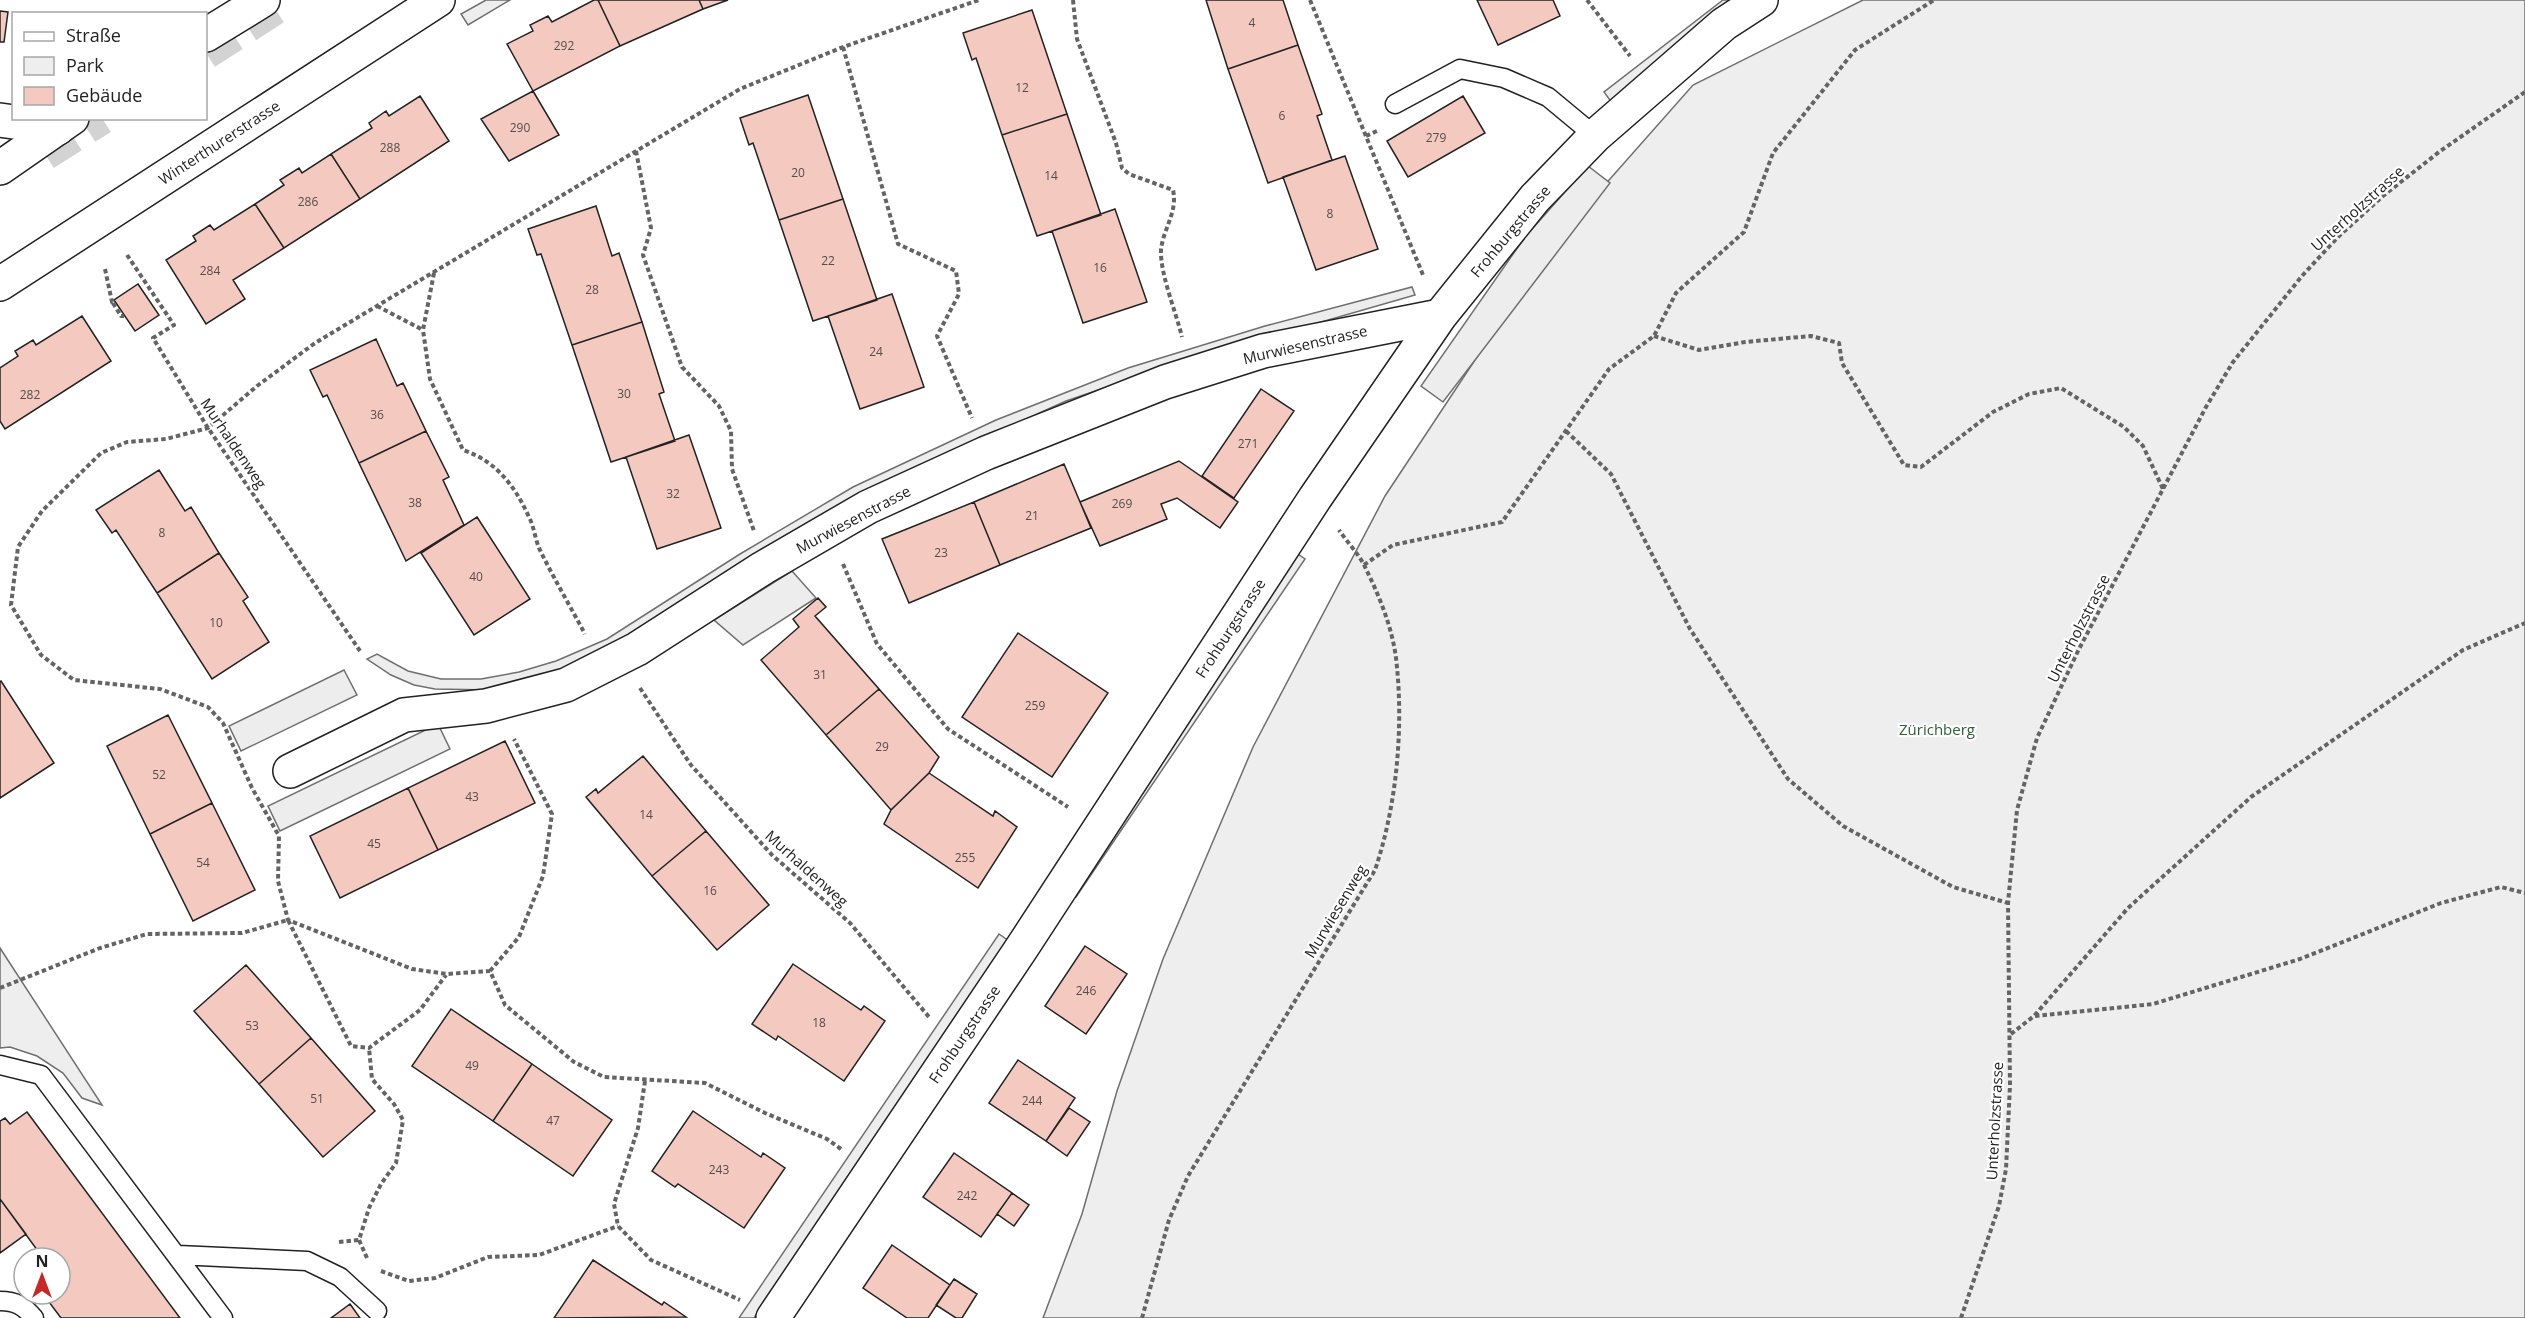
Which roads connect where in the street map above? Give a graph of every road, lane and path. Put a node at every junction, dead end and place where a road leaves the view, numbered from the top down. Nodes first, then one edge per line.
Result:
1 (263, 0) edge
2 (438, 0) edge
3 (979, 0) edge
4 (1073, 0) edge
5 (1310, 0) edge
6 (1587, 0) edge
7 (1761, 0) edge
8 (1934, 0) edge
9 (207, 34) edge
10 (843, 47) junction
11 (1633, 58) dead end
12 (2525, 92) edge
13 (1395, 104) dead end
14 (0, 120) edge
15 (65, 123) edge
16 (1595, 136) junction
17 (636, 151) junction
18 (0, 168) edge
19 (127, 255) dead end
20 (105, 269) dead end
21 (434, 273) junction
22 (1423, 275) dead end
23 (0, 284) edge
24 (377, 306) junction
25 (124, 316) dead end
26 (1440, 316) junction
27 (423, 330) junction
28 (1654, 336) junction
29 (1185, 346) dead end
30 (975, 424) dead end
31 (208, 428) junction
32 (1566, 431) junction
33 (2163, 489) junction
34 (1315, 498) junction
35 (757, 537) dead end
36 (840, 556) dead end
37 (1364, 564) junction
38 (2525, 623) edge
39 (589, 643) dead end
40 (360, 651) dead end
41 (636, 682) dead end
42 (513, 736) dead end
43 (290, 771) dead end
44 (1074, 810) dead end
45 (2525, 893) edge
46 (2008, 903) junction
47 (288, 920) junction
48 (490, 971) junction
49 (447, 974) junction
50 (0, 988) edge
51 (2034, 1016) junction
52 (930, 1018) dead end
53 (2010, 1035) junction
54 (369, 1048) junction
55 (0, 1065) edge
56 (645, 1081) junction
57 (842, 1149) dead end
58 (618, 1226) junction
59 (178, 1256) junction
60 (740, 1300) dead end
61 (0, 1301) edge
62 (377, 1311) dead end
63 (34, 1318) edge
64 (223, 1318) edge
65 (772, 1318) edge
66 (1143, 1318) edge
67 (1961, 1318) edge

1 - 9 street
2 - 23 street, Winterthurerstrasse
3 - 10 path
4 - 29 path
5 - 22 path
6 - 11 path
7 - 16 street, Frohburgstrasse
8 - 28 path
10 - 17 path
10 - 30 path
12 - 33 path, Unterholzstrasse
13 - 16 lane
14 - 15 street
15 - 18 street
16 - 26 street, Frohburgstrasse
17 - 21 path
17 - 35 path
19 - 31 path, Murhaldenweg
20 - 25 path
21 - 24 path
21 - 27 path
24 - 27 path
24 - 31 path
26 - 34 street, Frohburgstrasse
26 - 43 street, Murwiesenstrasse
27 - 39 path
28 - 32 path
28 - 33 path
31 - 40 path, Murhaldenweg
31 - 47 path
32 - 37 path
32 - 46 path
33 - 46 path, Unterholzstrasse
34 - 37 path, Murwiesenweg
34 - 65 street, Frohburgstrasse
36 - 44 path
37 - 66 path, Murwiesenweg
38 - 51 path
41 - 52 path, Murhaldenweg
42 - 48 path
45 - 51 path
46 - 53 path, Unterholzstrasse
47 - 49 path
47 - 50 path
47 - 54 path
48 - 49 path
48 - 56 path
49 - 54 path
51 - 53 path
53 - 67 path, Unterholzstrasse
54 - 58 path
55 - 59 lane
56 - 57 path
56 - 58 path
58 - 60 path
59 - 62 lane
59 - 64 lane
61 - 63 lane

